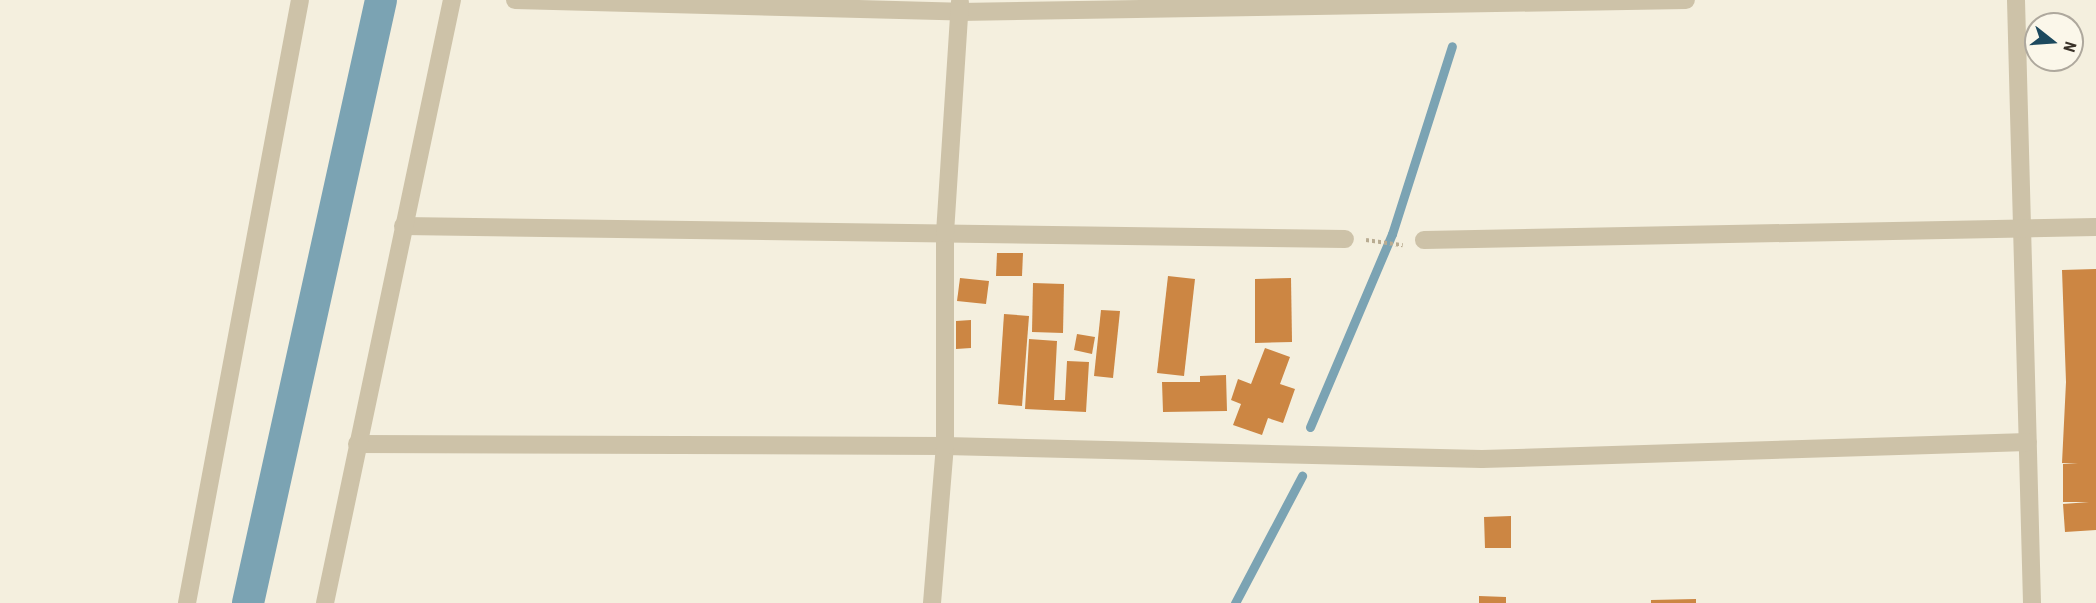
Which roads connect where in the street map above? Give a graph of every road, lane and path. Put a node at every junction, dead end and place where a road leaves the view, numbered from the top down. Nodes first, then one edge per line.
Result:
1 (300, 0) edge
2 (452, 0) edge
3 (515, 0) edge
4 (1686, 0) edge
5 (2016, 0) edge
6 (960, 6) edge
7 (403, 226) junction
8 (2022, 227) junction
9 (2096, 227) edge
10 (945, 233) junction
11 (1345, 239) dead end
12 (1377, 240) dead end
13 (1424, 240) dead end
14 (1398, 246) dead end
15 (2028, 442) junction
16 (357, 444) junction
17 (945, 446) junction
18 (187, 603) edge
19 (325, 603) edge
20 (932, 603) edge
21 (2032, 603) edge

1 - 18 street
2 - 7 street
3 - 6 street
4 - 6 street
5 - 8 street
6 - 10 street
7 - 10 street
7 - 16 street
8 - 9 street
8 - 13 street
8 - 15 street
10 - 11 street
10 - 17 street
12 - 14 path
15 - 17 street
15 - 21 street
16 - 17 street
16 - 19 street
17 - 20 street

